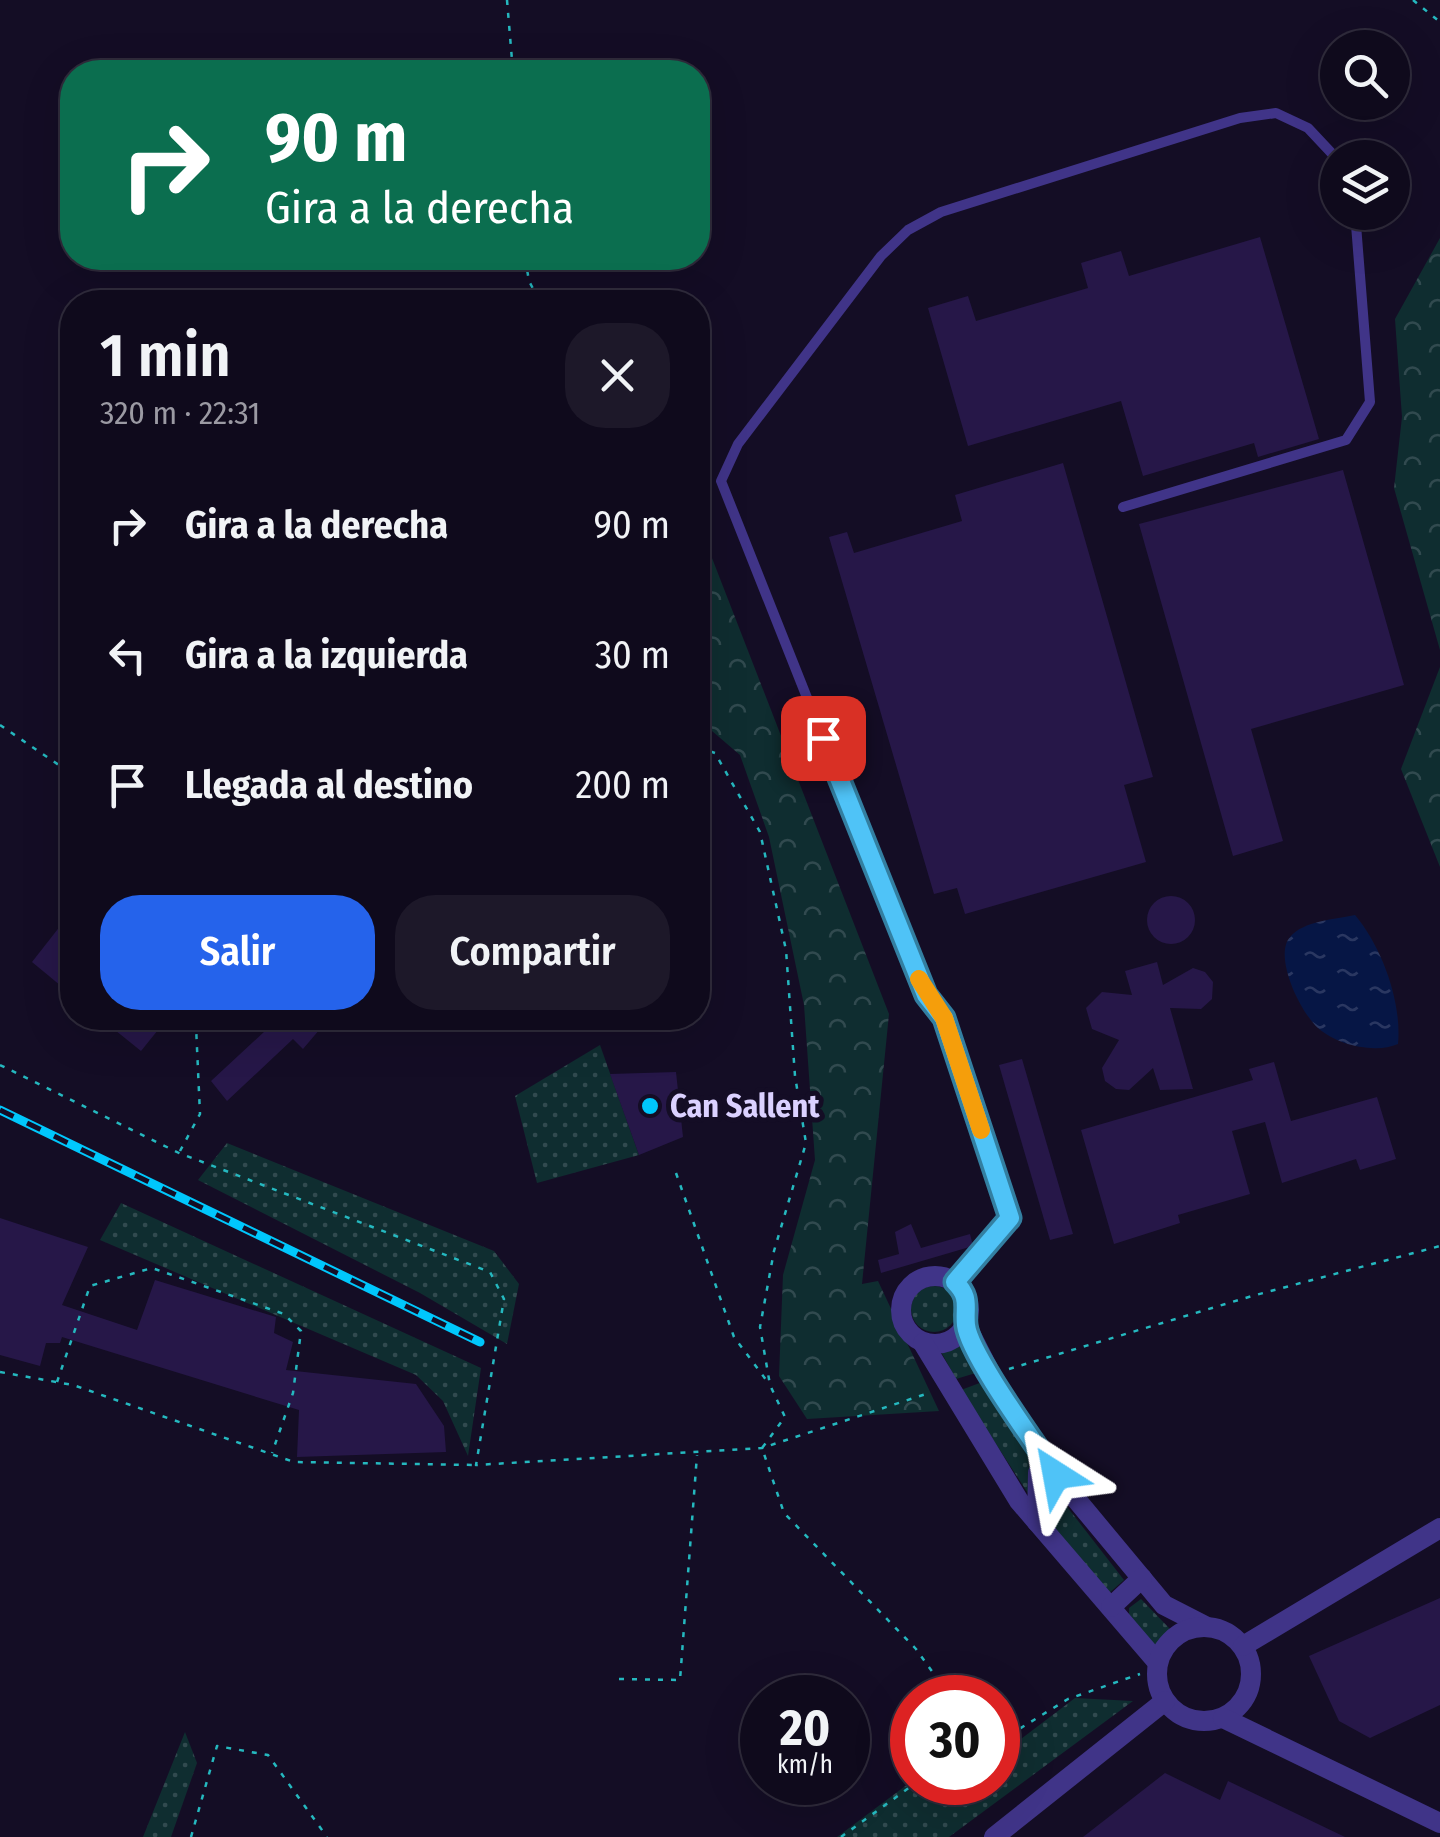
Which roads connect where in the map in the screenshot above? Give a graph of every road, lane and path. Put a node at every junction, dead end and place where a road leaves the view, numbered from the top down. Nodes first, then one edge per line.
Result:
1 (507, 0) edge
2 (1413, 0) edge
3 (1440, 22) edge
4 (512, 60) edge
5 (1322, 140) edge
6 (1356, 230) edge
7 (1123, 507) dead end
8 (0, 725) edge
9 (710, 752) edge
10 (60, 766) edge
11 (196, 1030) edge
12 (0, 1065) edge
13 (179, 1152) junction
14 (676, 1174) dead end
15 (1440, 1246) edge
16 (955, 1282) junction
17 (966, 1325) junction
18 (923, 1342) junction
19 (0, 1372) edge
20 (991, 1374) junction
21 (57, 1382) junction
22 (770, 1385) junction
23 (949, 1386) junction
24 (762, 1448) junction
25 (272, 1454) junction
26 (696, 1455) junction
27 (476, 1466) junction
28 (1052, 1469) junction
29 (1037, 1522) junction
30 (1440, 1528) edge
31 (1142, 1578) junction
32 (1111, 1607) junction
33 (1205, 1626) junction
34 (1243, 1646) junction
35 (1157, 1666) junction
36 (934, 1675) edge
37 (618, 1678) dead end
38 (1165, 1702) junction
39 (1224, 1718) junction
40 (1020, 1728) edge
41 (890, 1802) edge
42 (1440, 1824) edge
43 (191, 1837) edge
44 (326, 1837) edge
45 (841, 1837) edge
46 (994, 1837) edge

1 - 4 path
2 - 3 path
5 - 16 lane
6 - 7 lane
8 - 10 path
9 - 22 path
11 - 13 path
12 - 13 path
13 - 27 path
14 - 22 path
15 - 20 path
16 - 17 street
16 - 18 street
17 - 18 street
17 - 20 street
18 - 23 street
19 - 21 path
20 - 28 street
21 - 25 path
21 - 25 path
22 - 24 path
23 - 24 path
23 - 29 street
24 - 26 path
24 - 36 path
25 - 27 path
26 - 27 path
26 - 37 path
28 - 29 street
28 - 31 street
29 - 32 street
30 - 34 street
31 - 32 street
31 - 33 street
32 - 35 street
33 - 34 street
33 - 35 street
34 - 39 street
35 - 38 street
35 - 40 path
38 - 39 street
38 - 46 street
39 - 42 street
41 - 45 path
43 - 44 path

